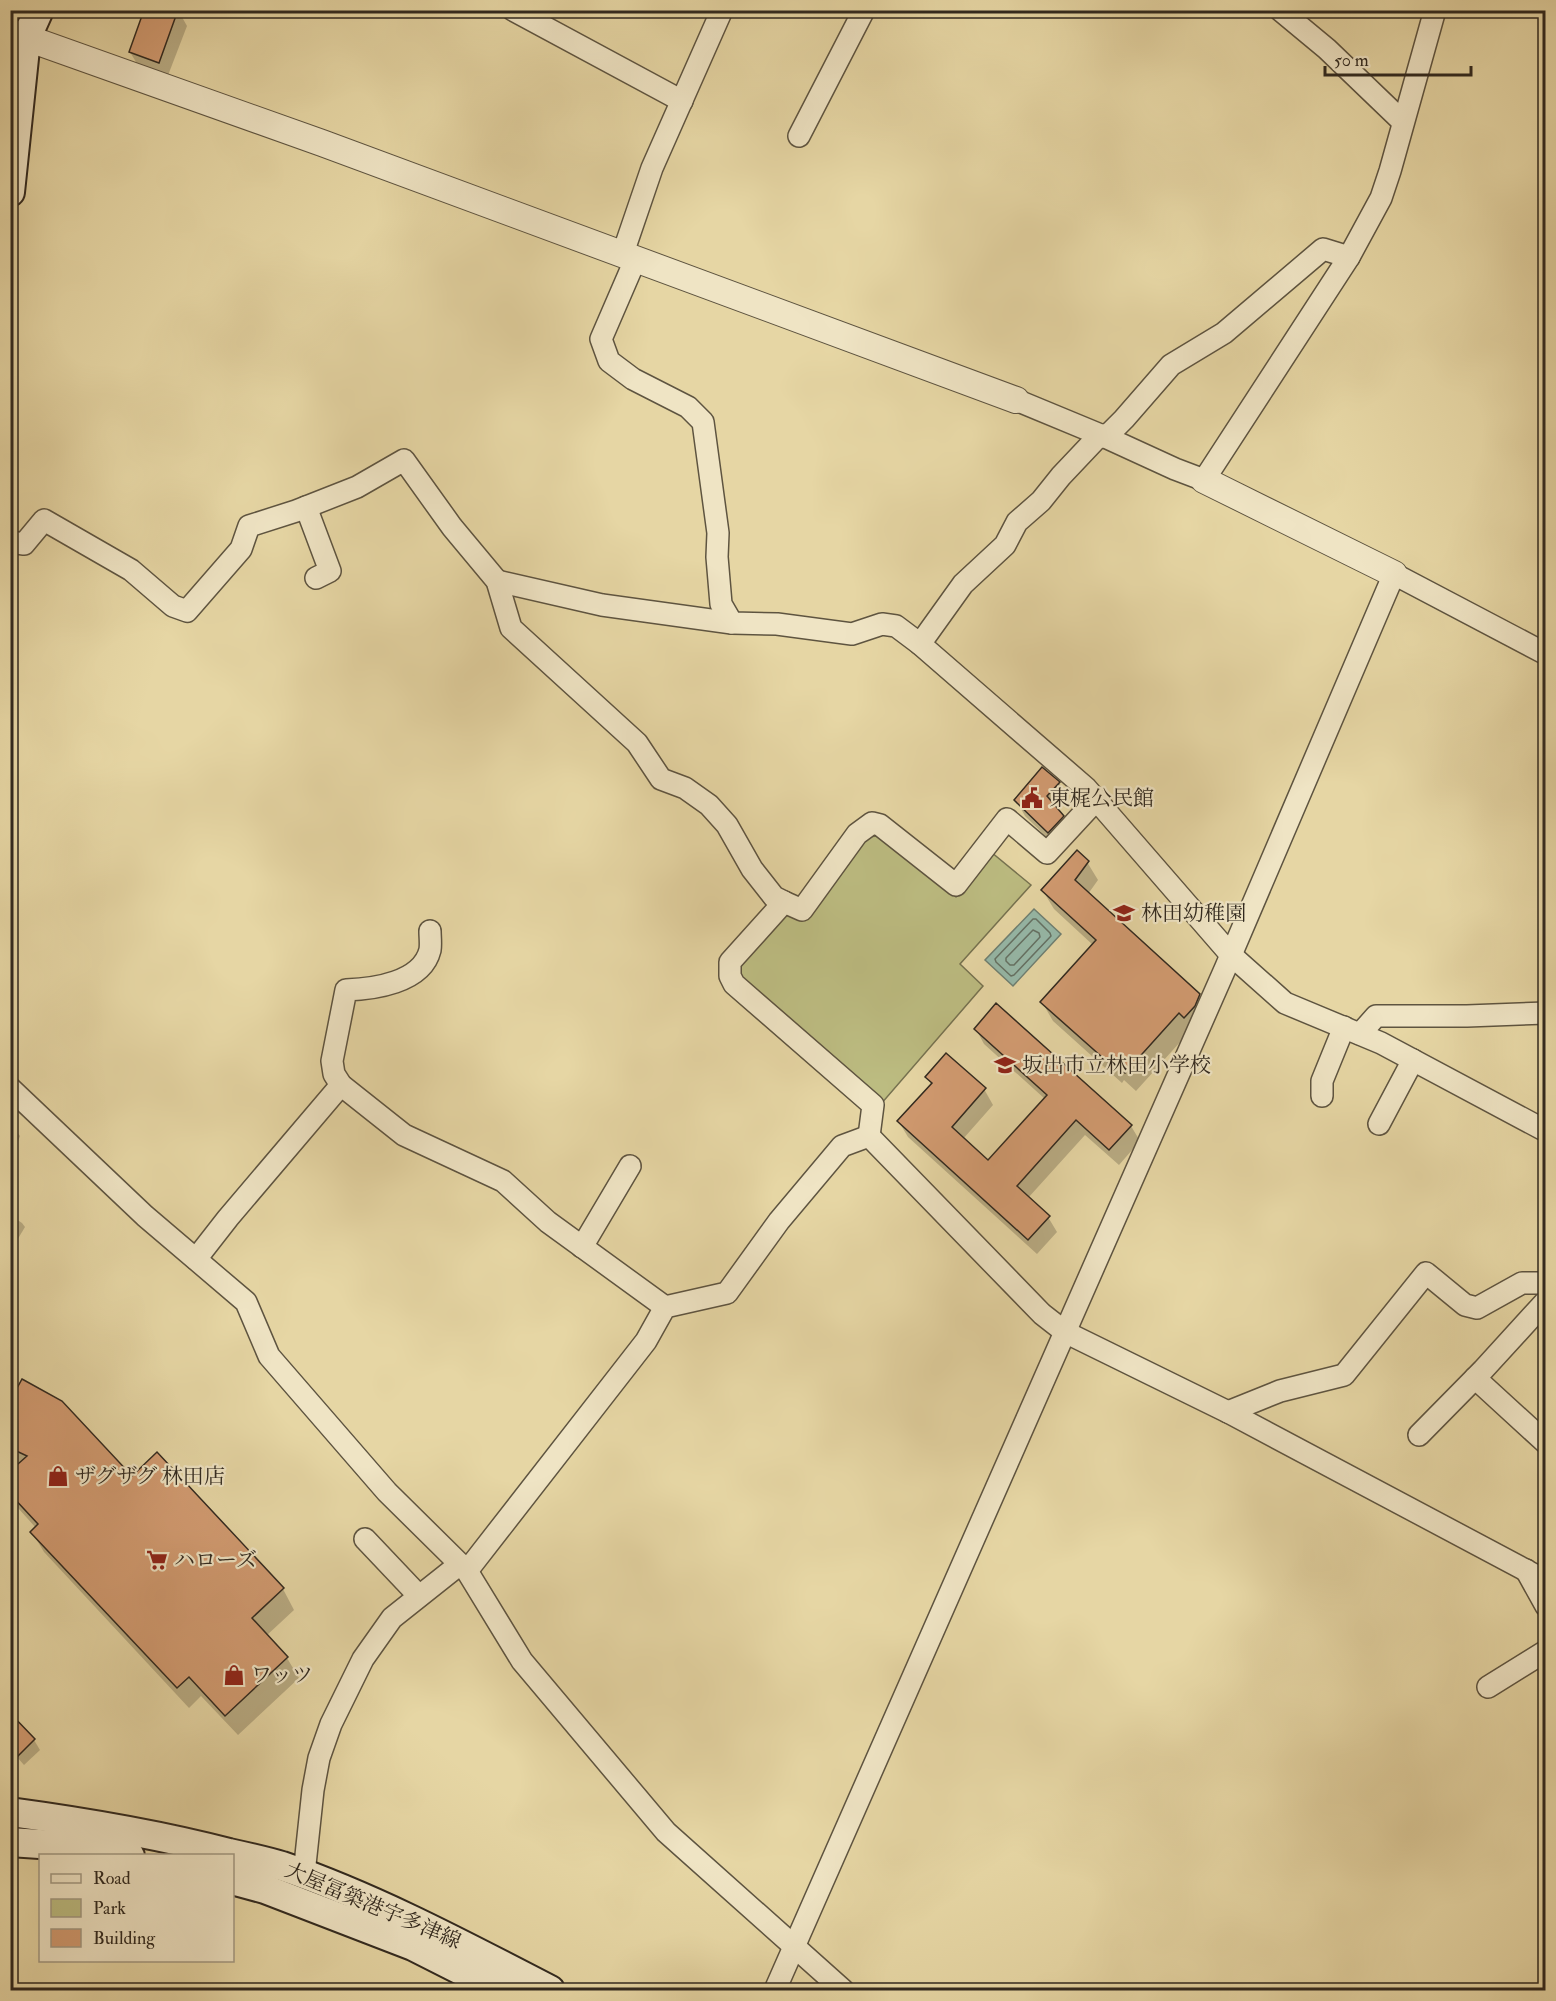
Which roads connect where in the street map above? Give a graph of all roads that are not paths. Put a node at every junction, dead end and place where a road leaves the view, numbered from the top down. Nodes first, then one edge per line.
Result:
1 (17, 10) edge
2 (39, 10) edge
3 (513, 10) edge
4 (722, 10) edge
5 (864, 10) edge
6 (1280, 10) edge
7 (1435, 10) edge
8 (18, 35) edge
9 (682, 101) junction
10 (1403, 122) junction
11 (799, 136) dead end
12 (10, 192) edge
13 (630, 256) junction
14 (1349, 256) junction
15 (1016, 400) joint
16 (1103, 436) junction
17 (1204, 480) junction
18 (306, 507) junction
19 (10, 542) edge
20 (1394, 574) junction
21 (316, 578) dead end
22 (497, 581) junction
23 (732, 623) junction
24 (920, 644) junction
25 (1545, 654) edge
26 (1096, 800) junction
27 (784, 902) junction
28 (430, 931) dead end
29 (1231, 955) junction
30 (1545, 1013) edge
31 (1352, 1031) junction
32 (1413, 1060) junction
33 (341, 1085) junction
34 (10, 1088) edge
35 (1322, 1096) dead end
36 (1378, 1124) dead end
37 (1545, 1131) edge
38 (869, 1136) junction
39 (630, 1166) dead end
40 (582, 1247) junction
41 (196, 1259) junction
42 (1545, 1283) edge
43 (1545, 1300) edge
44 (665, 1307) junction
45 (1065, 1332) junction
46 (1475, 1378) junction
47 (1228, 1412) junction
48 (1419, 1435) dead end
49 (1545, 1443) edge
50 (365, 1539) dead end
51 (463, 1568) junction
52 (1526, 1570) junction
53 (1545, 1581) edge
54 (419, 1596) junction
55 (1545, 1606) edge
56 (1545, 1651) edge
57 (1488, 1687) dead end
58 (10, 1812) edge
59 (10, 1842) edge
60 (120, 1854) edge
61 (304, 1874) junction
62 (234, 1881) edge
63 (793, 1947) junction
64 (500, 1990) edge
65 (549, 1990) edge
66 (775, 1990) edge
67 (843, 1990) edge

1 - 8 main road
2 - 8 main road
3 - 9 street
4 - 9 street
5 - 11 street
6 - 10 street
7 - 10 street
8 - 12 main road
8 - 13 street
9 - 13 street
10 - 14 street
13 - 15 street
13 - 23 street
14 - 16 street
14 - 17 street
15 - 16 street
16 - 17 street
16 - 24 street
17 - 20 street
18 - 19 street
18 - 21 street
18 - 22 street
20 - 25 street
20 - 29 street
22 - 23 street
22 - 27 street
23 - 24 street
24 - 26 street
26 - 27 street
26 - 29 street
27 - 38 street
28 - 33 street
29 - 31 street
29 - 45 street
30 - 31 street
31 - 32 street
31 - 35 street
32 - 36 street
32 - 37 street
33 - 40 street
33 - 41 street
34 - 41 street
38 - 44 street
38 - 45 street
39 - 40 street
40 - 44 street
41 - 51 street
42 - 47 street
43 - 46 street
44 - 51 street
45 - 47 street
45 - 63 street
46 - 48 street
46 - 49 street
47 - 52 street
50 - 54 street
51 - 54 street
51 - 63 street
52 - 53 street
52 - 55 street
54 - 61 street
56 - 57 street
58 - 61 main road, 大屋冨築港宇多津線
59 - 60 main road
61 - 65 main road, 大屋冨築港宇多津線
62 - 64 main road, 大屋冨築港宇多津線
63 - 66 street
63 - 67 street

